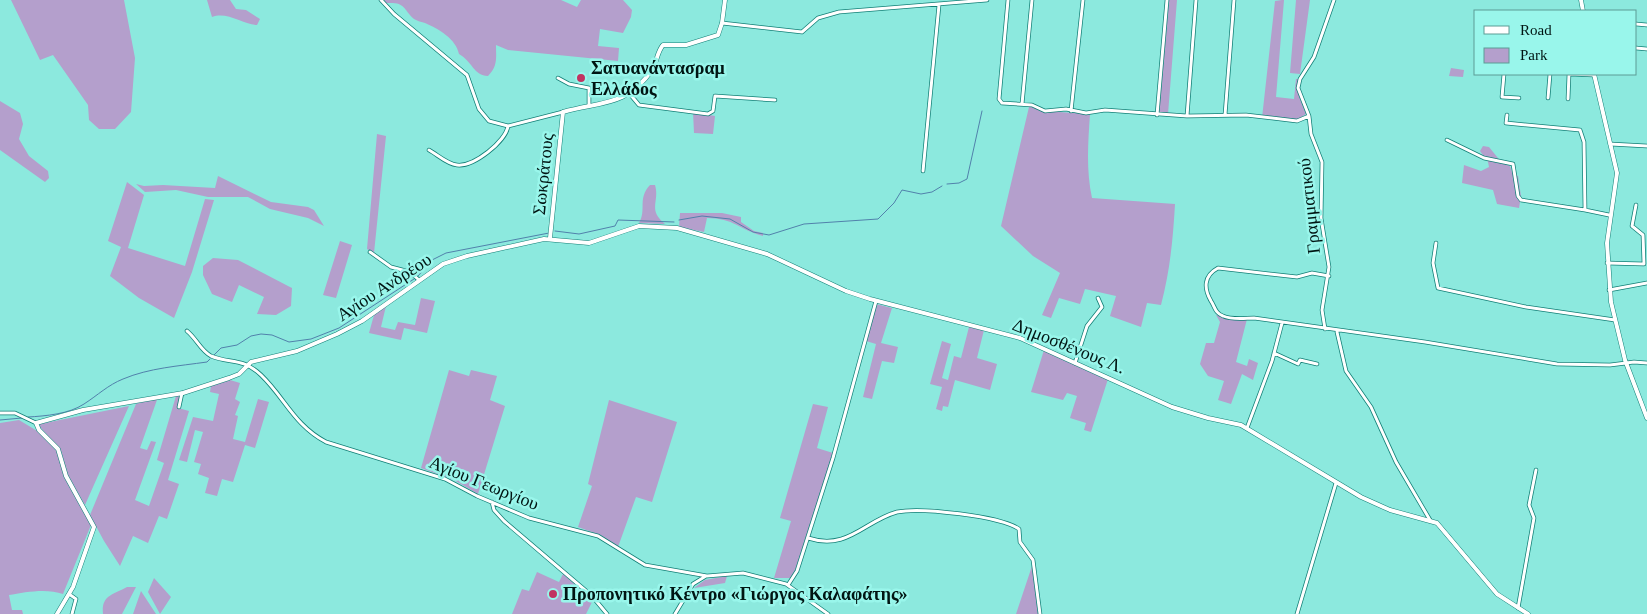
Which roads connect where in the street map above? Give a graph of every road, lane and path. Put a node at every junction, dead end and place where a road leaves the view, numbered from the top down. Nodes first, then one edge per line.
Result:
1 (381, 0) edge
2 (725, 0) edge
3 (987, 0) edge
4 (1008, 0) edge
5 (1032, 0) edge
6 (1083, 0) edge
7 (1167, 0) edge
8 (1196, 0) edge
9 (1234, 0) edge
10 (1334, 0) edge
11 (939, 5) junction
12 (722, 23) junction
13 (1504, 75) edge
14 (1550, 75) edge
15 (1569, 75) edge
16 (1594, 75) edge
17 (558, 78) dead end
18 (629, 94) junction
19 (1519, 98) dead end
20 (1548, 98) dead end
21 (1568, 99) dead end
22 (775, 100) dead end
23 (1022, 104) junction
24 (589, 106) junction
25 (1072, 110) junction
26 (563, 112) junction
27 (1157, 115) junction
28 (1225, 115) junction
29 (1507, 115) dead end
30 (1187, 116) junction
31 (1308, 116) junction
32 (508, 126) junction
33 (1447, 140) dead end
34 (1610, 144) junction
35 (1647, 146) edge
36 (429, 150) dead end
37 (924, 171) dead end
38 (1636, 205) dead end
39 (1586, 210) junction
40 (1609, 215) junction
41 (550, 238) junction
42 (1436, 244) dead end
43 (370, 252) dead end
44 (1607, 263) junction
45 (1329, 276) junction
46 (419, 280) junction
47 (1647, 283) edge
48 (1609, 290) junction
49 (1098, 298) dead end
50 (876, 301) junction
51 (1615, 320) junction
52 (1282, 323) junction
53 (1325, 329) junction
54 (187, 331) dead end
55 (1337, 332) junction
56 (1274, 352) junction
57 (1075, 363) junction
58 (1626, 363) junction
59 (1647, 363) edge
60 (1318, 364) dead end
61 (247, 365) junction
62 (182, 392) junction
63 (179, 407) dead end
64 (0, 413) edge
65 (1647, 418) edge
66 (36, 423) junction
67 (1246, 428) junction
68 (1536, 470) dead end
69 (1336, 484) junction
70 (492, 502) junction
71 (1430, 520) junction
72 (808, 538) junction
73 (707, 576) junction
74 (788, 585) junction
75 (69, 594) junction
76 (1518, 609) junction
77 (57, 614) edge
78 (72, 614) edge
79 (606, 614) edge
80 (675, 614) edge
81 (828, 614) edge
82 (1040, 614) edge
83 (1297, 614) edge
84 (1528, 614) edge

1 - 32 street
2 - 12 street
3 - 11 street
4 - 23 street
5 - 23 street
6 - 25 street
7 - 27 street
8 - 30 street
9 - 28 street
10 - 31 street, Γραμματικού
11 - 12 street
11 - 37 street
12 - 18 street
13 - 19 street
14 - 20 street
15 - 21 street
16 - 34 street
17 - 24 street
18 - 22 street
18 - 24 street
23 - 25 street
24 - 26 street
25 - 27 street
26 - 32 street
26 - 41 street, Σωκράτους
27 - 30 street
28 - 30 street
28 - 31 street
29 - 39 street
31 - 45 street, Γραμματικού
32 - 36 street
33 - 39 street
34 - 35 street
34 - 40 street
38 - 44 street
39 - 40 street
40 - 44 street
41 - 46 street, Αγίου Ανδρέου
41 - 50 street, Δημοσθένους Λ.
42 - 51 street
43 - 46 street
44 - 48 street
45 - 52 street
45 - 53 street, Γραμματικού
46 - 61 street, Αγίου Ανδρέου
47 - 48 street
48 - 51 street
49 - 57 street
50 - 57 street, Δημοσθένους Λ.
50 - 72 street
51 - 58 street
52 - 53 street
52 - 56 street
53 - 55 street
54 - 61 street, Αγίου Γεωργίου
55 - 58 street
55 - 71 street
56 - 60 street
56 - 67 street
57 - 67 street, Δημοσθένους Λ.
58 - 59 street
58 - 65 street
61 - 62 street, Αγίου Ανδρέου
61 - 70 street, Αγίου Γεωργίου
62 - 63 street
62 - 66 street, Αγίου Ανδρέου
64 - 66 street
66 - 75 street
67 - 69 street, Δημοσθένους Λ.
68 - 76 street
69 - 71 street, Δημοσθένους Λ.
69 - 83 street
70 - 73 street, Αγίου Γεωργίου
70 - 79 street
71 - 76 street, Δημοσθένους Λ.
72 - 74 street
72 - 82 street
73 - 74 street, Αγίου Γεωργίου
73 - 80 street
74 - 81 street, Αγίου Γεωργίου
75 - 77 street
75 - 78 street
76 - 84 street, Δημοσθένους Λ.

